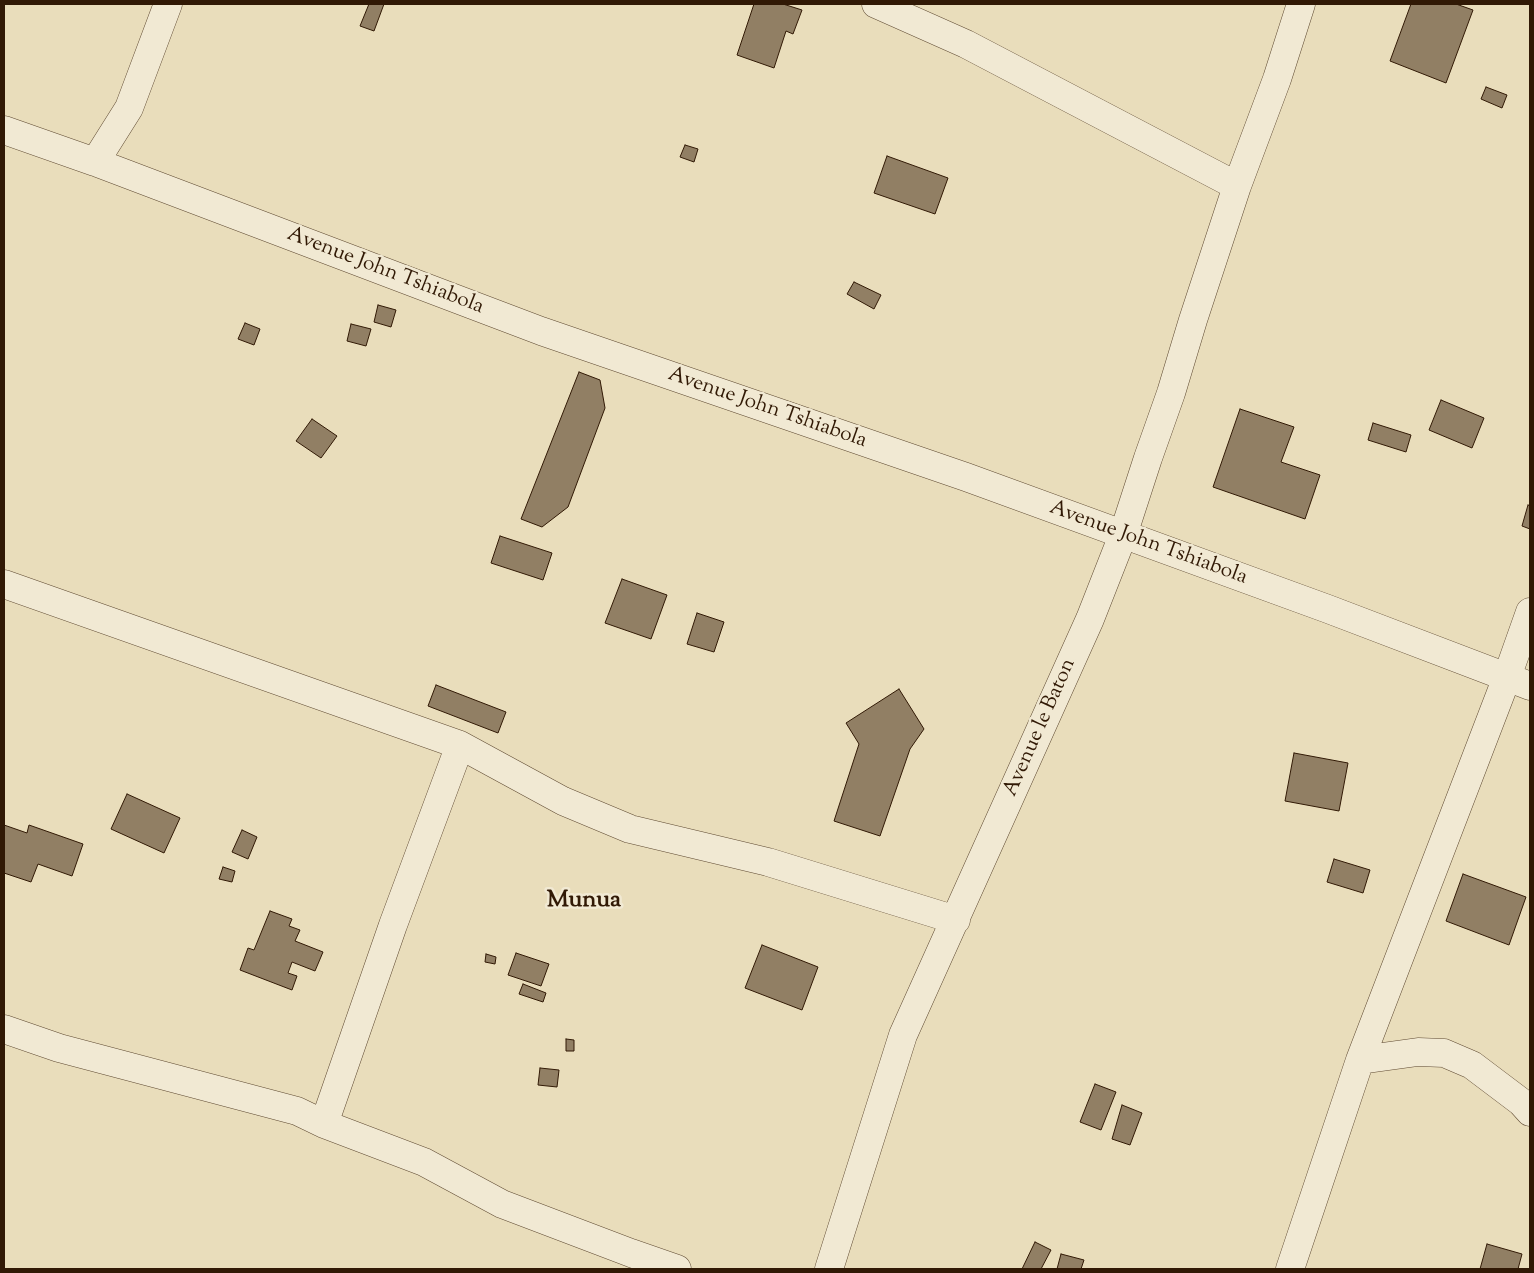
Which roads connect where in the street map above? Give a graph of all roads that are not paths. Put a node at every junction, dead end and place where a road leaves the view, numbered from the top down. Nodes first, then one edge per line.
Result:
1 (168, 4) edge
2 (876, 4) edge
3 (1301, 4) edge
4 (4, 130) edge
5 (95, 162) junction
6 (1237, 186) junction
7 (1123, 535) junction
8 (4, 584) edge
9 (1530, 612) edge
10 (1519, 681) edge
11 (460, 745) junction
12 (956, 920) junction
13 (4, 1029) edge
14 (1360, 1060) junction
15 (1530, 1112) edge
16 (324, 1124) junction
17 (677, 1269) edge
18 (830, 1269) edge
19 (1290, 1269) edge

1 - 5 street
2 - 6 street
3 - 6 street, Avenue le Baton
4 - 5 street, Avenue John Tshiabola
5 - 7 street, Avenue John Tshiabola
6 - 7 street, Avenue le Baton
7 - 10 street, Avenue John Tshiabola
7 - 12 street, Avenue le Baton
8 - 11 street
9 - 10 street
10 - 14 street
11 - 12 street
11 - 16 street
12 - 18 street, Avenue le Baton
13 - 16 street
14 - 15 street
14 - 19 street
16 - 17 street

